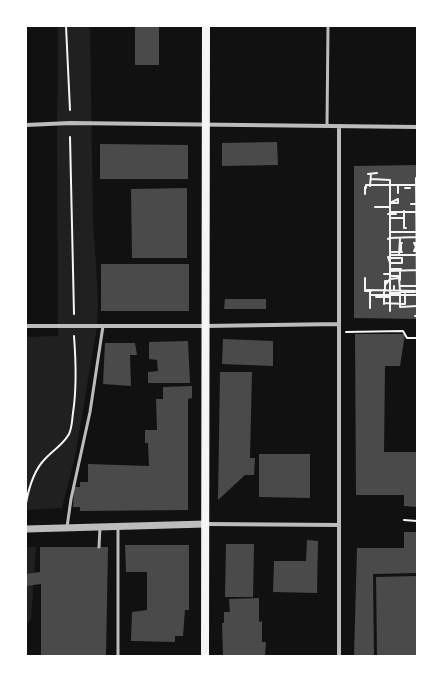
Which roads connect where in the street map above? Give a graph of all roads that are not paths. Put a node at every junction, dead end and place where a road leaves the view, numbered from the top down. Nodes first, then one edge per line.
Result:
1 (206, 26) edge
2 (328, 26) edge
3 (26, 124) edge
4 (206, 125) junction
5 (327, 126) junction
6 (340, 126) junction
7 (417, 126) edge
8 (339, 324) junction
9 (26, 326) edge
10 (103, 326) junction
11 (205, 326) junction
12 (206, 524) junction
13 (339, 525) junction
14 (118, 526) junction
15 (100, 527) junction
16 (67, 528) junction
17 (26, 529) edge
18 (99, 546) dead end
19 (118, 656) edge
20 (205, 656) edge
21 (339, 656) edge

1 - 4 main road
2 - 5 lane
3 - 4 street
4 - 5 street
4 - 11 main road
5 - 6 street
6 - 7 street
6 - 8 street
8 - 11 street
8 - 13 street
9 - 10 street
10 - 11 street
10 - 16 lane
11 - 12 main road
12 - 13 street
12 - 14 street
12 - 20 main road
13 - 21 street
14 - 15 street
14 - 19 lane
15 - 16 street
15 - 18 lane
16 - 17 street

